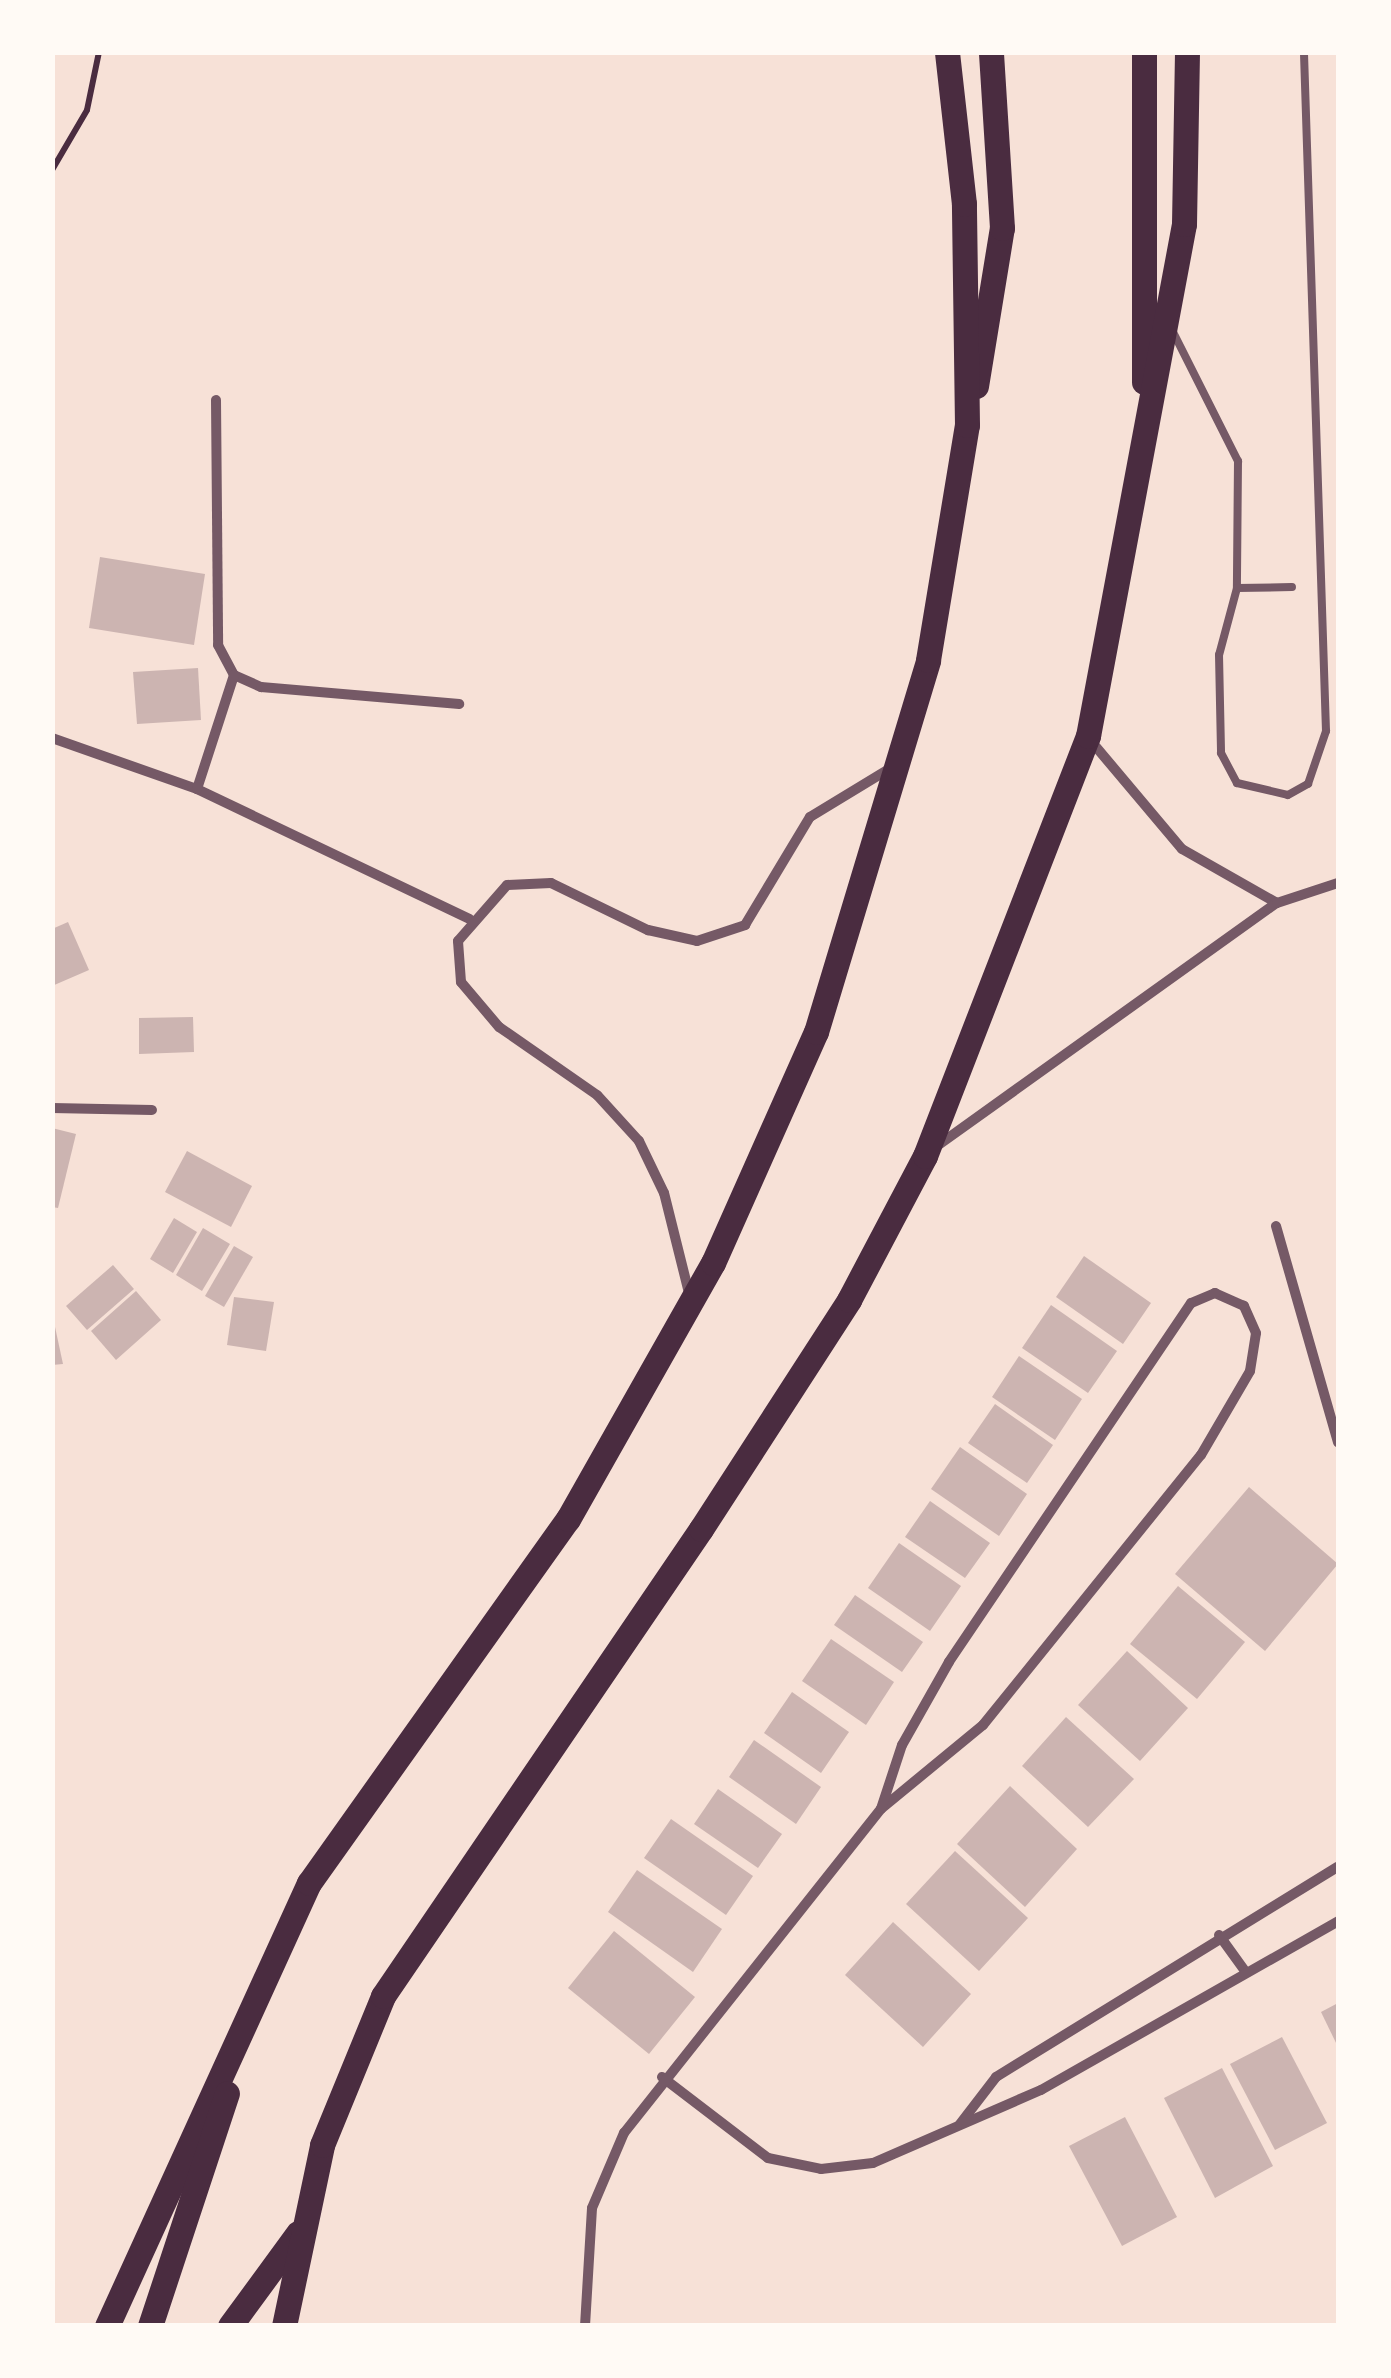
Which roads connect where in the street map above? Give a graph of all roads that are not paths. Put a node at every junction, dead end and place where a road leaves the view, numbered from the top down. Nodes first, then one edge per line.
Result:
1 (946, 52) edge
2 (992, 52) edge
3 (1144, 52) edge
4 (1187, 52) edge
5 (1304, 52) edge
6 (1168, 321) junction
7 (216, 400) dead end
8 (968, 425) junction
9 (1143, 470) junction
10 (1237, 588) junction
11 (1292, 588) dead end
12 (234, 675) junction
13 (458, 704) dead end
14 (1088, 736) junction
15 (52, 738) edge
16 (902, 761) junction
17 (197, 790) junction
18 (1338, 883) edge
19 (1277, 903) junction
20 (470, 919) junction
21 (52, 1108) edge
22 (152, 1110) dead end
23 (925, 1156) junction
24 (1276, 1226) dead end
25 (691, 1302) junction
26 (1338, 1442) edge
27 (881, 1809) junction
28 (1338, 1867) edge
29 (1338, 1922) edge
30 (1219, 1935) junction
31 (1245, 1971) junction
32 (248, 2030) junction
33 (662, 2077) junction
34 (960, 2124) junction
35 (298, 2233) junction
36 (107, 2326) edge
37 (150, 2326) edge
38 (230, 2326) edge
39 (284, 2326) edge
40 (584, 2326) edge

1 - 8 main road
2 - 8 main road
3 - 9 main road
4 - 6 main road
5 - 10 lane
6 - 9 main road
6 - 10 lane
7 - 12 street
8 - 16 main road
9 - 14 main road
10 - 11 lane
12 - 13 street
12 - 17 street
14 - 19 street
14 - 23 main road
15 - 17 street
16 - 20 street
16 - 25 main road
17 - 20 street
18 - 19 street
19 - 23 street
20 - 25 street
21 - 22 street
23 - 35 main road
24 - 26 street
25 - 32 main road
27 - 27 street
27 - 33 street
28 - 30 street
29 - 31 street
30 - 31 street
30 - 34 street
31 - 34 street
32 - 36 main road
32 - 37 main road
33 - 34 street
33 - 40 street
35 - 38 main road
35 - 39 main road

